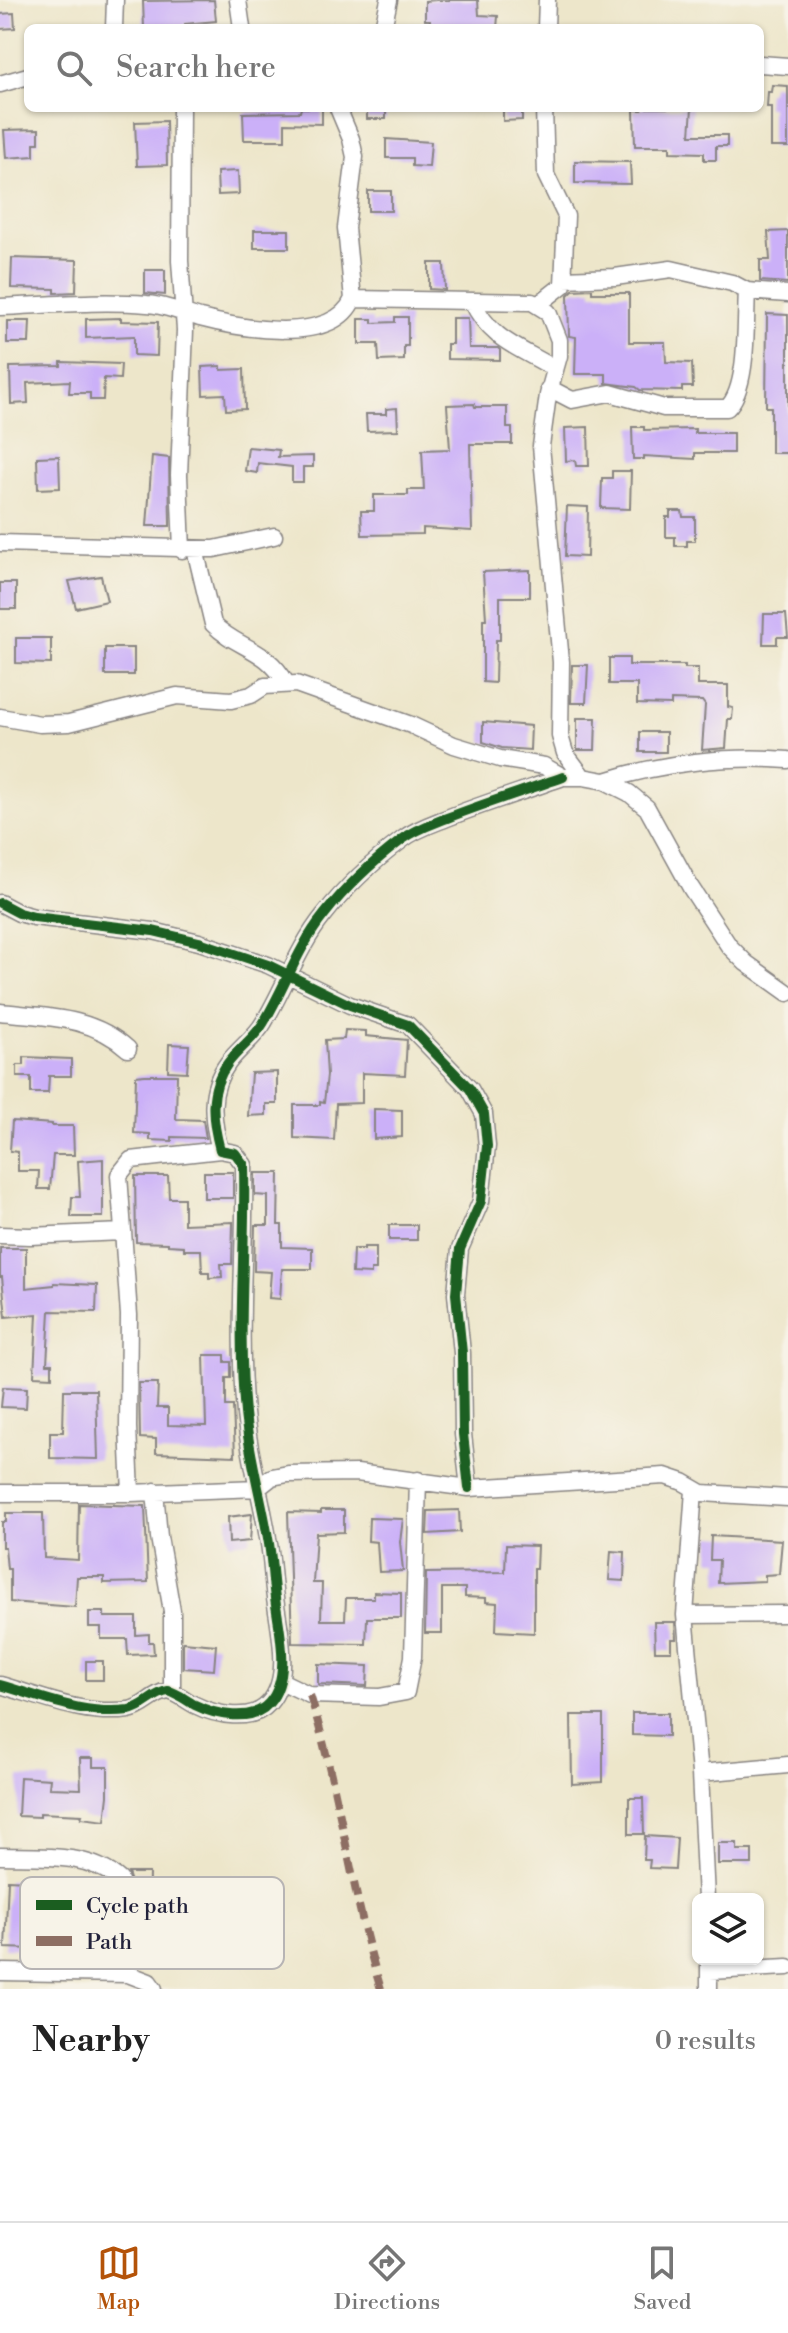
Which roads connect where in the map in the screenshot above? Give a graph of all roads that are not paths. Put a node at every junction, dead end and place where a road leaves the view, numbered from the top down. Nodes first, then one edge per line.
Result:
1 (115, 0) edge
2 (238, 0) edge
3 (389, 0) edge
4 (547, 0) edge
5 (114, 24) edge
6 (241, 24) edge
7 (384, 24) edge
8 (546, 24) edge
9 (764, 64) edge
10 (788, 66) edge
11 (24, 77) edge
12 (0, 84) edge
13 (181, 112) edge
14 (340, 112) edge
15 (544, 112) edge
16 (564, 279) junction
17 (747, 291) junction
18 (788, 294) edge
19 (353, 299) junction
20 (472, 301) junction
21 (539, 304) junction
22 (0, 307) edge
23 (184, 314) junction
24 (555, 369) junction
25 (549, 388) junction
26 (274, 536) dead end
27 (0, 543) edge
28 (189, 550) junction
29 (286, 683) junction
30 (0, 717) edge
31 (788, 760) edge
32 (563, 777) junction
33 (583, 777) junction
34 (605, 781) junction
35 (0, 903) edge
36 (287, 975) junction
37 (788, 993) edge
38 (0, 1012) edge
39 (128, 1049) dead end
40 (220, 1150) junction
41 (123, 1232) junction
42 (0, 1235) edge
43 (418, 1480) junction
44 (258, 1488) junction
45 (469, 1488) junction
46 (694, 1490) junction
47 (155, 1491) junction
48 (0, 1493) edge
49 (131, 1493) junction
50 (788, 1498) edge
51 (788, 1614) edge
52 (685, 1615) junction
53 (281, 1681) junction
54 (0, 1685) edge
55 (172, 1691) junction
56 (788, 1765) edge
57 (700, 1773) junction
58 (0, 1856) edge
59 (116, 1877) edge
60 (706, 1893) edge
61 (709, 1965) edge
62 (788, 1967) edge
63 (0, 1972) edge
64 (154, 1989) edge
65 (709, 1989) edge

1 - 5 street
2 - 6 street
3 - 7 street
4 - 8 street
9 - 10 street
11 - 12 street
13 - 23 street
14 - 19 street
15 - 16 street
16 - 17 street
16 - 21 street
17 - 18 street
17 - 25 street
19 - 20 street
19 - 23 street
20 - 21 street
20 - 24 street
21 - 24 street
22 - 23 street
23 - 28 street
24 - 25 street
25 - 33 street
26 - 28 street
27 - 28 street
28 - 29 street
29 - 30 street
29 - 32 street
31 - 34 street
32 - 33 street
32 - 36 street
33 - 34 street
34 - 37 street
35 - 36 street
36 - 40 street
36 - 45 street
38 - 39 street
40 - 41 street
40 - 44 street
41 - 42 street
41 - 49 street
43 - 44 street
43 - 45 street
43 - 53 street
44 - 47 street
44 - 53 street
45 - 46 street
46 - 50 street
46 - 52 street
47 - 49 street
47 - 55 street
48 - 49 street
51 - 52 street
52 - 57 street
53 - 55 street
54 - 55 street
56 - 57 street
57 - 60 street
58 - 59 street
61 - 62 street
61 - 65 street
63 - 64 street

